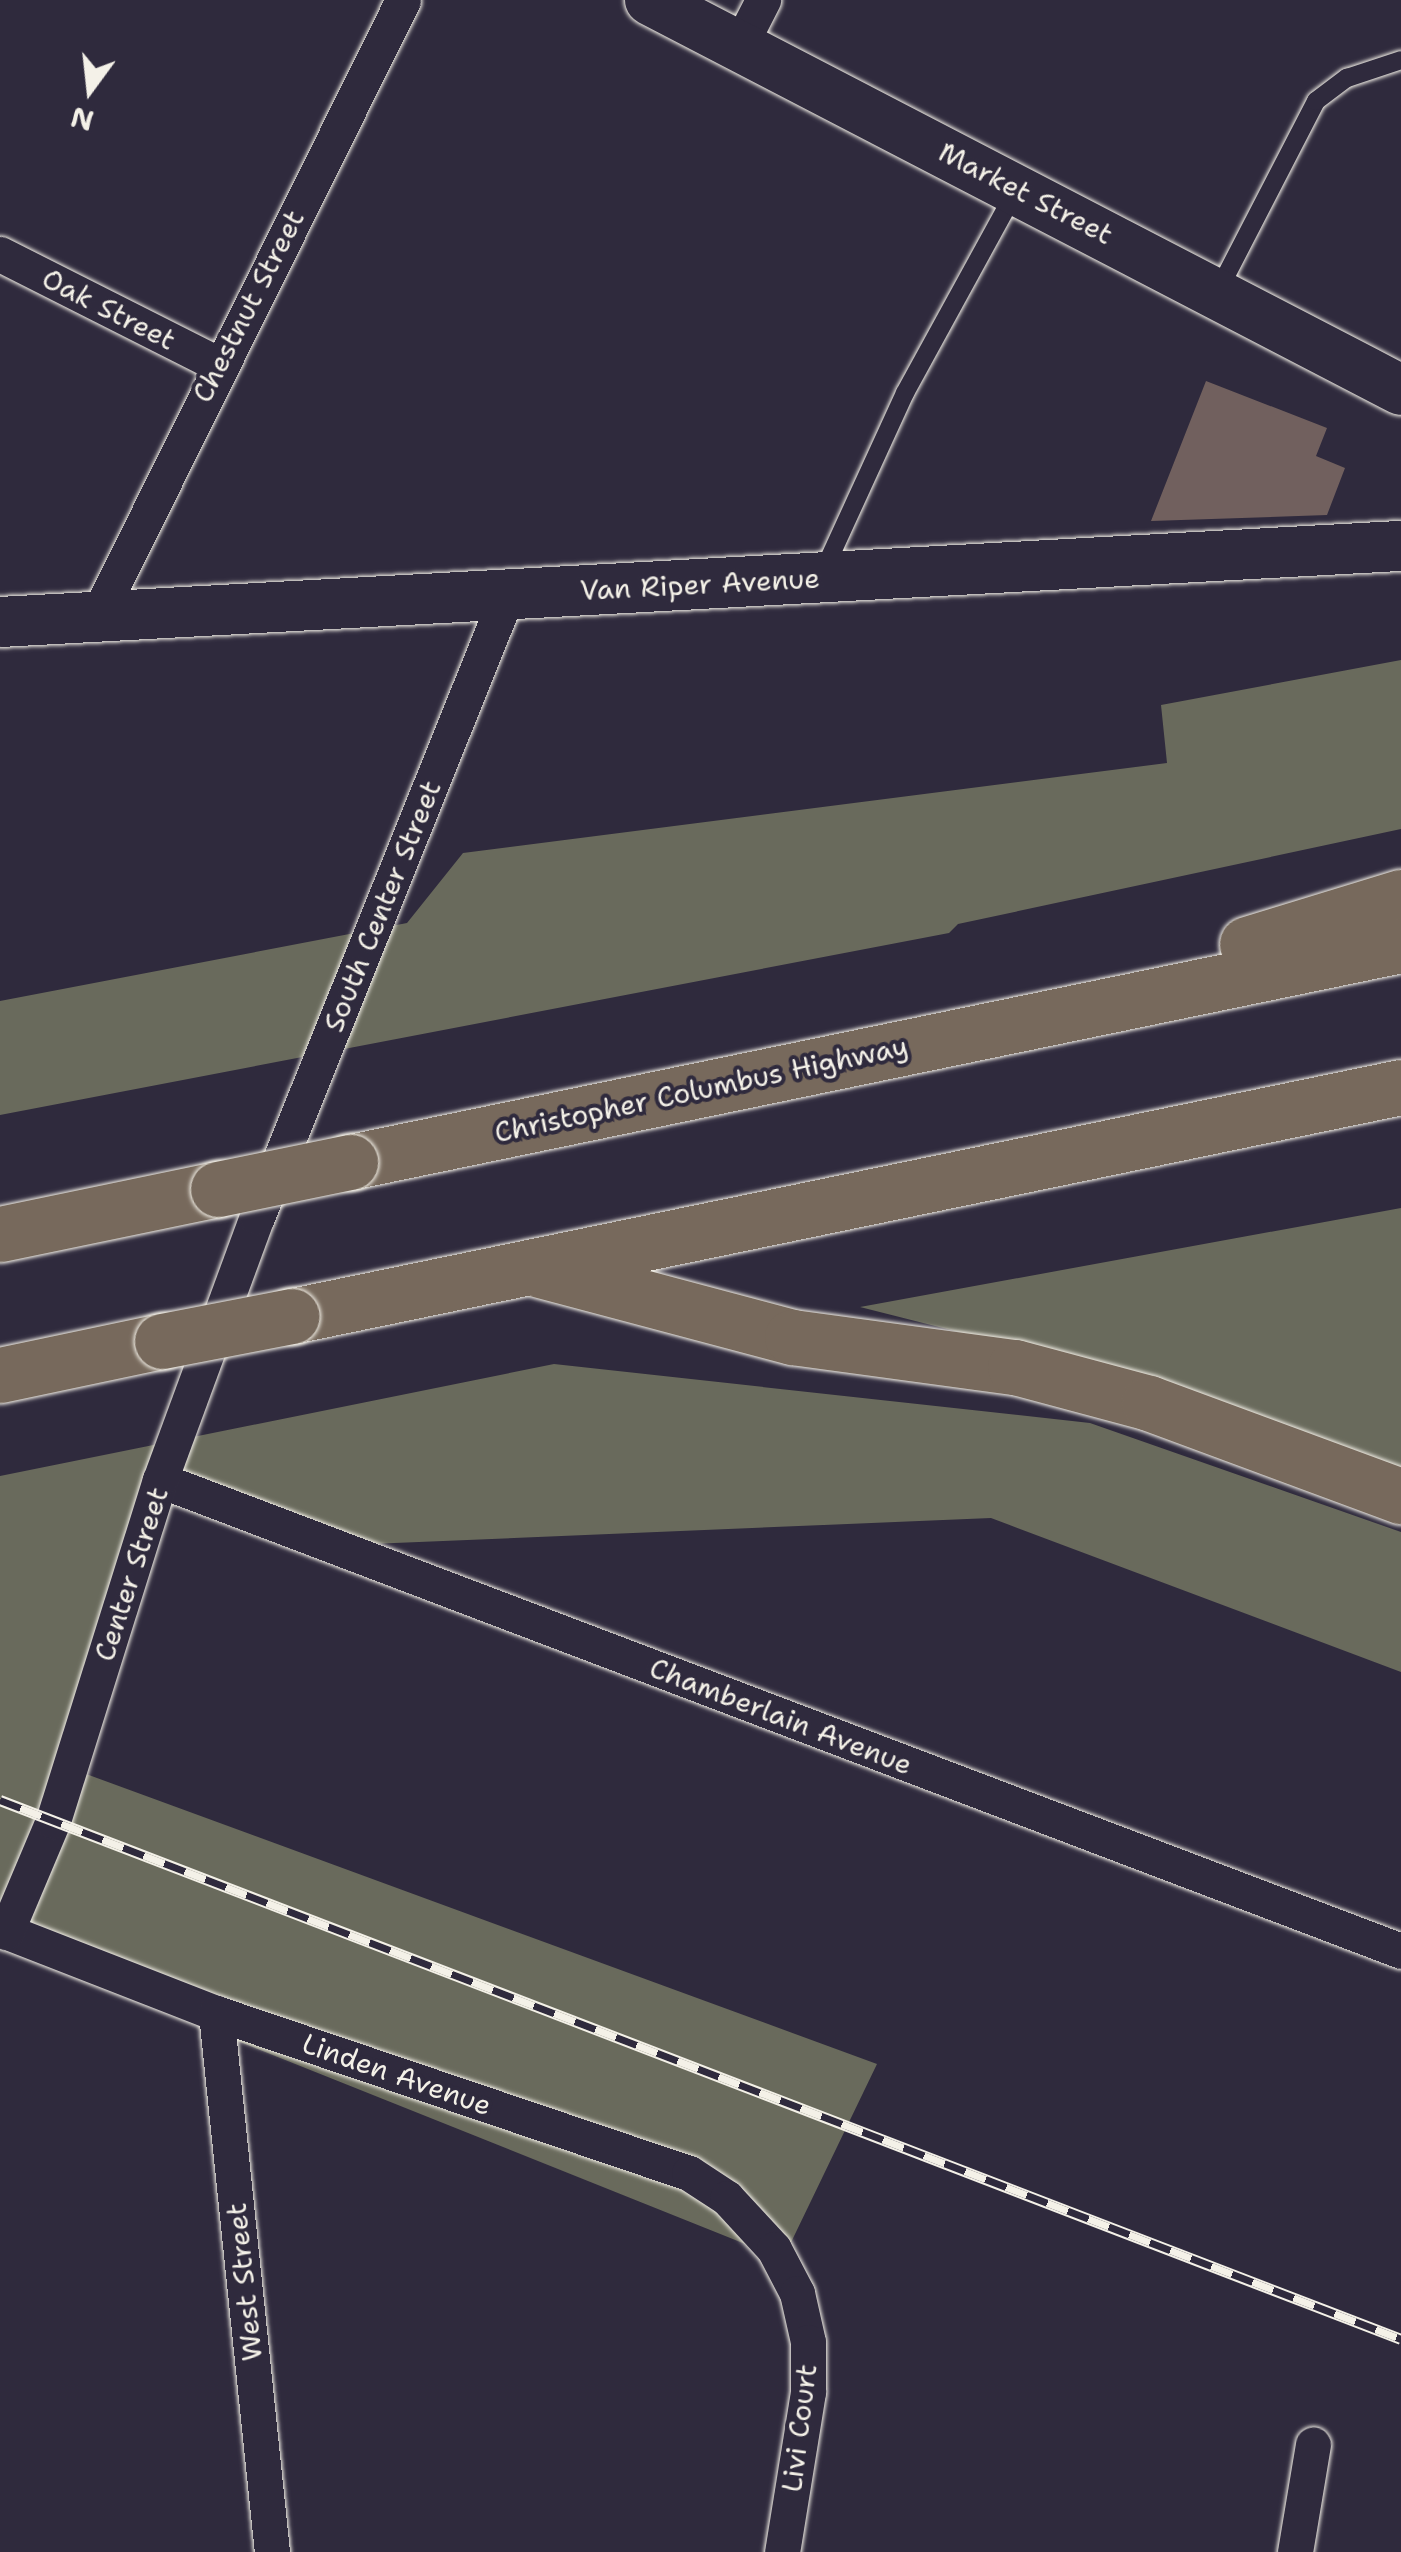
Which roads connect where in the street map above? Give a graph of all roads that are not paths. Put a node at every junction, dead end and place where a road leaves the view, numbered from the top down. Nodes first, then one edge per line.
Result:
1 (403, 0) edge
2 (650, 0) edge
3 (764, 0) edge
4 (740, 46) junction
5 (1401, 60) edge
6 (1017, 188) junction
7 (0, 254) edge
8 (1217, 292) junction
9 (218, 364) junction
10 (1401, 390) edge
11 (1392, 535) edge
12 (821, 576) junction
13 (506, 595) junction
14 (98, 615) junction
15 (0, 622) edge
16 (1401, 897) edge
17 (1401, 945) edge
18 (934, 1041) junction
19 (1401, 1087) edge
20 (238, 1203) junction
21 (0, 1234) edge
22 (527, 1266) junction
23 (0, 1375) edge
24 (160, 1480) junction
25 (1401, 1496) edge
26 (3, 1930) edge
27 (1401, 1951) edge
28 (216, 2012) junction
29 (774, 2250) joint
30 (1313, 2445) dead end
31 (272, 2552) edge
32 (782, 2552) edge
33 (1295, 2552) edge

1 - 9 street, Chestnut Street
2 - 4 street, Market Street
3 - 4 street
4 - 6 street, Market Street
5 - 8 lane
6 - 8 street, Market Street
6 - 12 lane
7 - 9 street, Oak Street
8 - 10 street, Market Street
9 - 14 street, Chestnut Street
11 - 12 street, Van Riper Avenue
12 - 13 street, Van Riper Avenue
13 - 14 street, Van Riper Avenue
13 - 20 street, South Center Street
14 - 15 street, Van Riper Avenue
16 - 18 highway
17 - 18 highway, Christopher Columbus Highway
18 - 20 highway, Christopher Columbus Highway, bridge
19 - 22 highway
20 - 21 highway, Christopher Columbus Highway
20 - 24 street, Center Street
22 - 23 highway, bridge
22 - 25 highway
24 - 26 street, Center Street
24 - 27 street, Chamberlain Avenue
26 - 28 street, Linden Avenue
28 - 29 street, Linden Avenue
28 - 31 street, West Street
29 - 32 street, Livi Court
30 - 33 street

